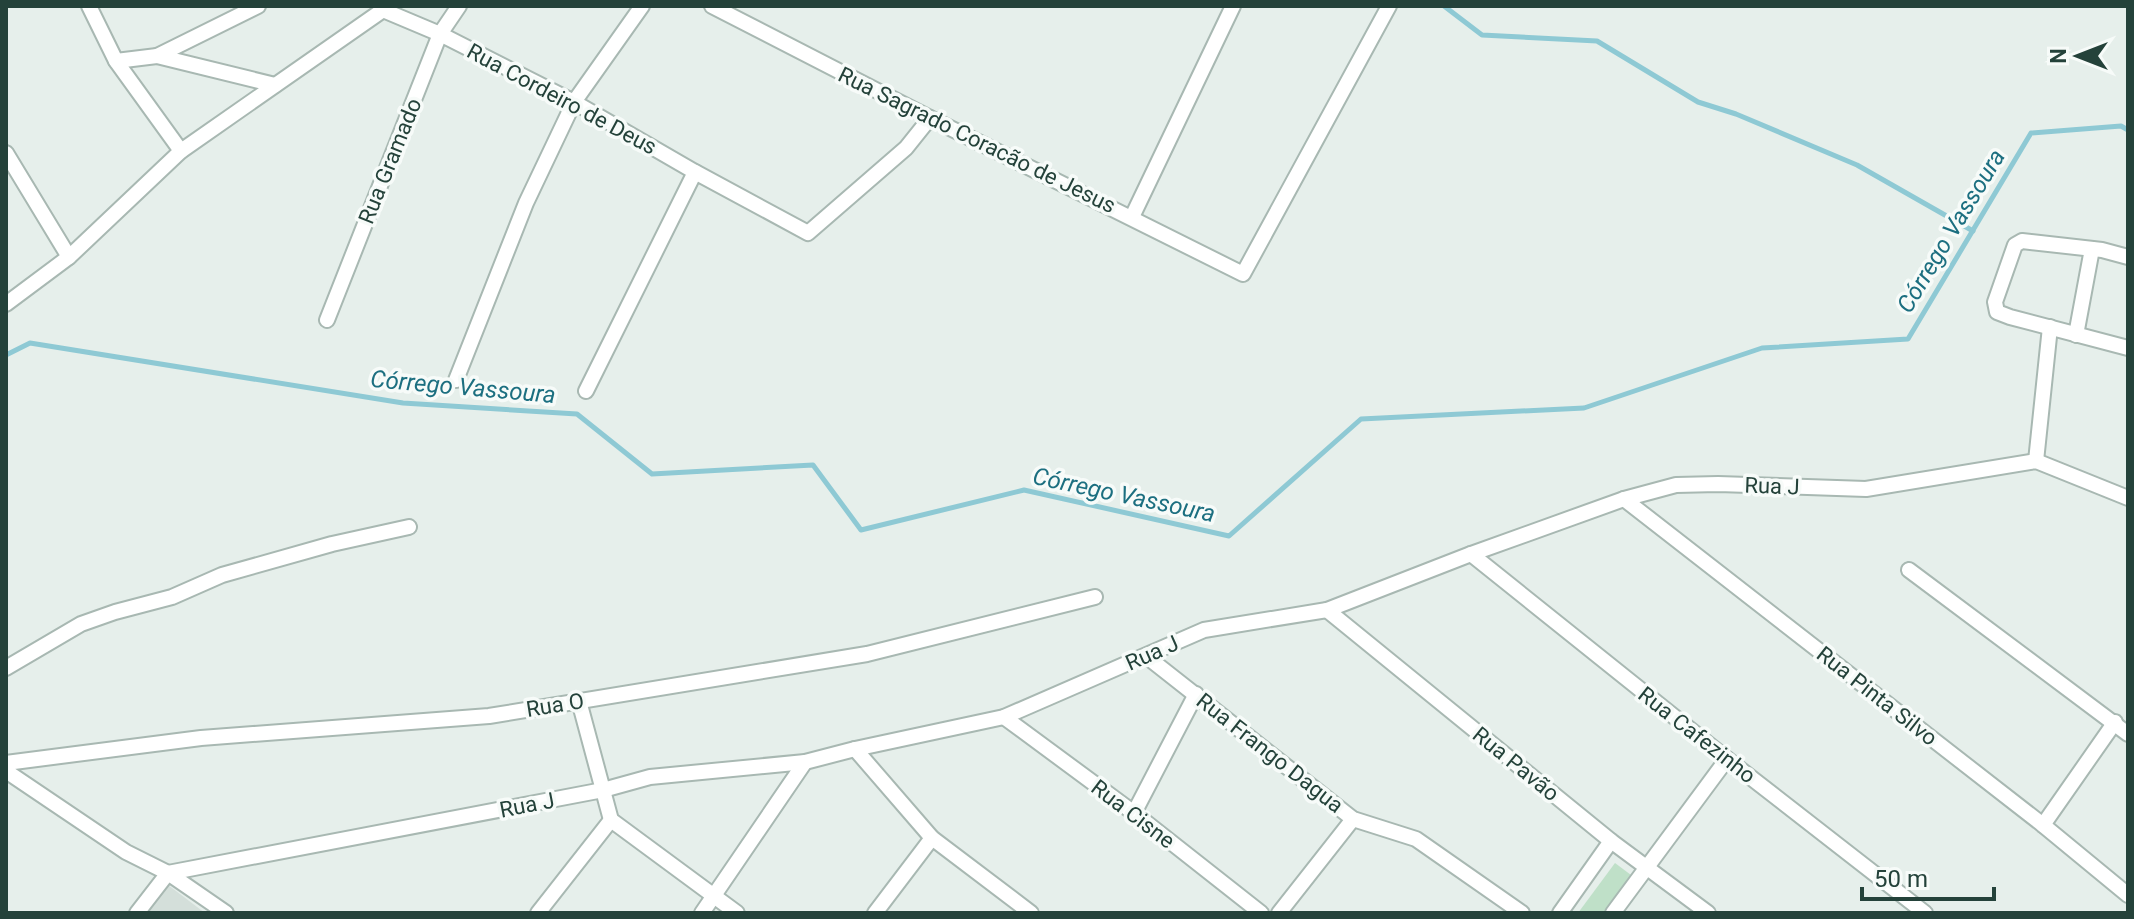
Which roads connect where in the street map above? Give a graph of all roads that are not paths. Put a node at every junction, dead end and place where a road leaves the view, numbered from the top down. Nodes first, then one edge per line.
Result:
1 (89, 6) edge
2 (258, 6) edge
3 (459, 6) edge
4 (642, 6) edge
5 (712, 6) edge
6 (1233, 6) edge
7 (1389, 6) edge
8 (383, 8) edge
9 (440, 34) junction
10 (157, 56) junction
11 (116, 61) junction
12 (275, 85) junction
13 (574, 102) junction
14 (930, 118) junction
15 (181, 151) junction
16 (6, 153) edge
17 (695, 172) junction
18 (1132, 217) junction
19 (2092, 249) junction
20 (69, 257) junction
21 (2128, 257) edge
22 (6, 304) edge
23 (327, 320) dead end
24 (2050, 327) junction
25 (2076, 335) junction
26 (2128, 348) edge
27 (456, 380) dead end
28 (586, 391) dead end
29 (2036, 461) junction
30 (2128, 498) edge
31 (1624, 499) junction
32 (409, 527) dead end
33 (1471, 554) junction
34 (1909, 570) dead end
35 (1095, 597) dead end
36 (1327, 610) junction
37 (1146, 656) junction
38 (6, 668) edge
39 (1196, 694) junction
40 (579, 701) junction
41 (1004, 717) junction
42 (2115, 722) junction
43 (2128, 734) edge
44 (855, 749) junction
45 (1727, 759) junction
46 (805, 762) junction
47 (6, 763) edge
48 (6, 771) edge
49 (603, 790) junction
50 (1134, 813) junction
51 (1353, 819) junction
52 (611, 820) junction
53 (2043, 825) junction
54 (932, 838) junction
55 (1611, 841) junction
56 (1647, 867) junction
57 (168, 873) junction
58 (2128, 895) edge
59 (715, 896) junction
60 (137, 913) edge
61 (226, 913) edge
62 (538, 913) edge
63 (702, 913) edge
64 (737, 913) edge
65 (875, 913) edge
66 (1031, 913) edge
67 (1261, 913) edge
68 (1279, 913) edge
69 (1522, 913) edge
70 (1560, 913) edge
71 (1613, 913) edge
72 (1708, 913) edge
73 (1925, 913) edge

1 - 11 street
2 - 10 street
3 - 9 street, Rua Gramado
4 - 13 street
5 - 14 street, Rua Sagrado Coracão de Jesus
6 - 18 street
7 - 18 street, Rua Sagrado Coracão de Jesus
8 - 9 street, Rua Cordeiro de Deus
8 - 12 street, Rua Cordeiro de Deus
9 - 13 street, Rua Cordeiro de Deus
9 - 23 street, Rua Gramado
10 - 11 street
10 - 12 street
11 - 15 street
12 - 15 street, Rua Cordeiro de Deus
13 - 17 street, Rua Cordeiro de Deus
13 - 27 street
14 - 17 street, Rua Cordeiro de Deus
14 - 18 street, Rua Sagrado Coracão de Jesus
15 - 20 street, Rua Cordeiro de Deus
16 - 20 street
17 - 28 street
19 - 21 street
19 - 24 street
19 - 25 street
20 - 22 street, Rua Cordeiro de Deus
24 - 25 street
24 - 29 street
25 - 26 street
29 - 30 street
29 - 31 street, Rua J
31 - 33 street, Rua J
31 - 53 street, Rua Pinta Silvo
32 - 38 street
33 - 36 street, Rua J
33 - 45 street, Rua Cafezinho
34 - 42 street
35 - 40 street, Rua O
36 - 37 street, Rua J
36 - 55 street, Rua Pavão
37 - 39 street, Rua Frango Dagua
37 - 41 street, Rua J
39 - 50 street
39 - 51 street, Rua Frango Dagua
40 - 47 street, Rua O
40 - 49 street
41 - 44 street, Rua J
41 - 50 street, Rua Cisne
42 - 43 street
42 - 53 street
44 - 46 street, Rua J
44 - 54 street
45 - 56 street
45 - 73 street, Rua Cafezinho
46 - 49 street, Rua J
46 - 59 street
48 - 57 street
49 - 52 street
49 - 57 street, Rua J
50 - 67 street, Rua Cisne
51 - 68 street
51 - 69 street, Rua Frango Dagua
52 - 59 street
52 - 62 street
53 - 58 street, Rua Pinta Silvo
54 - 65 street
54 - 66 street
55 - 56 street, Rua Pavão
55 - 70 street
56 - 71 street
56 - 72 street, Rua Pavão
57 - 60 street
57 - 61 street
59 - 63 street
59 - 64 street

